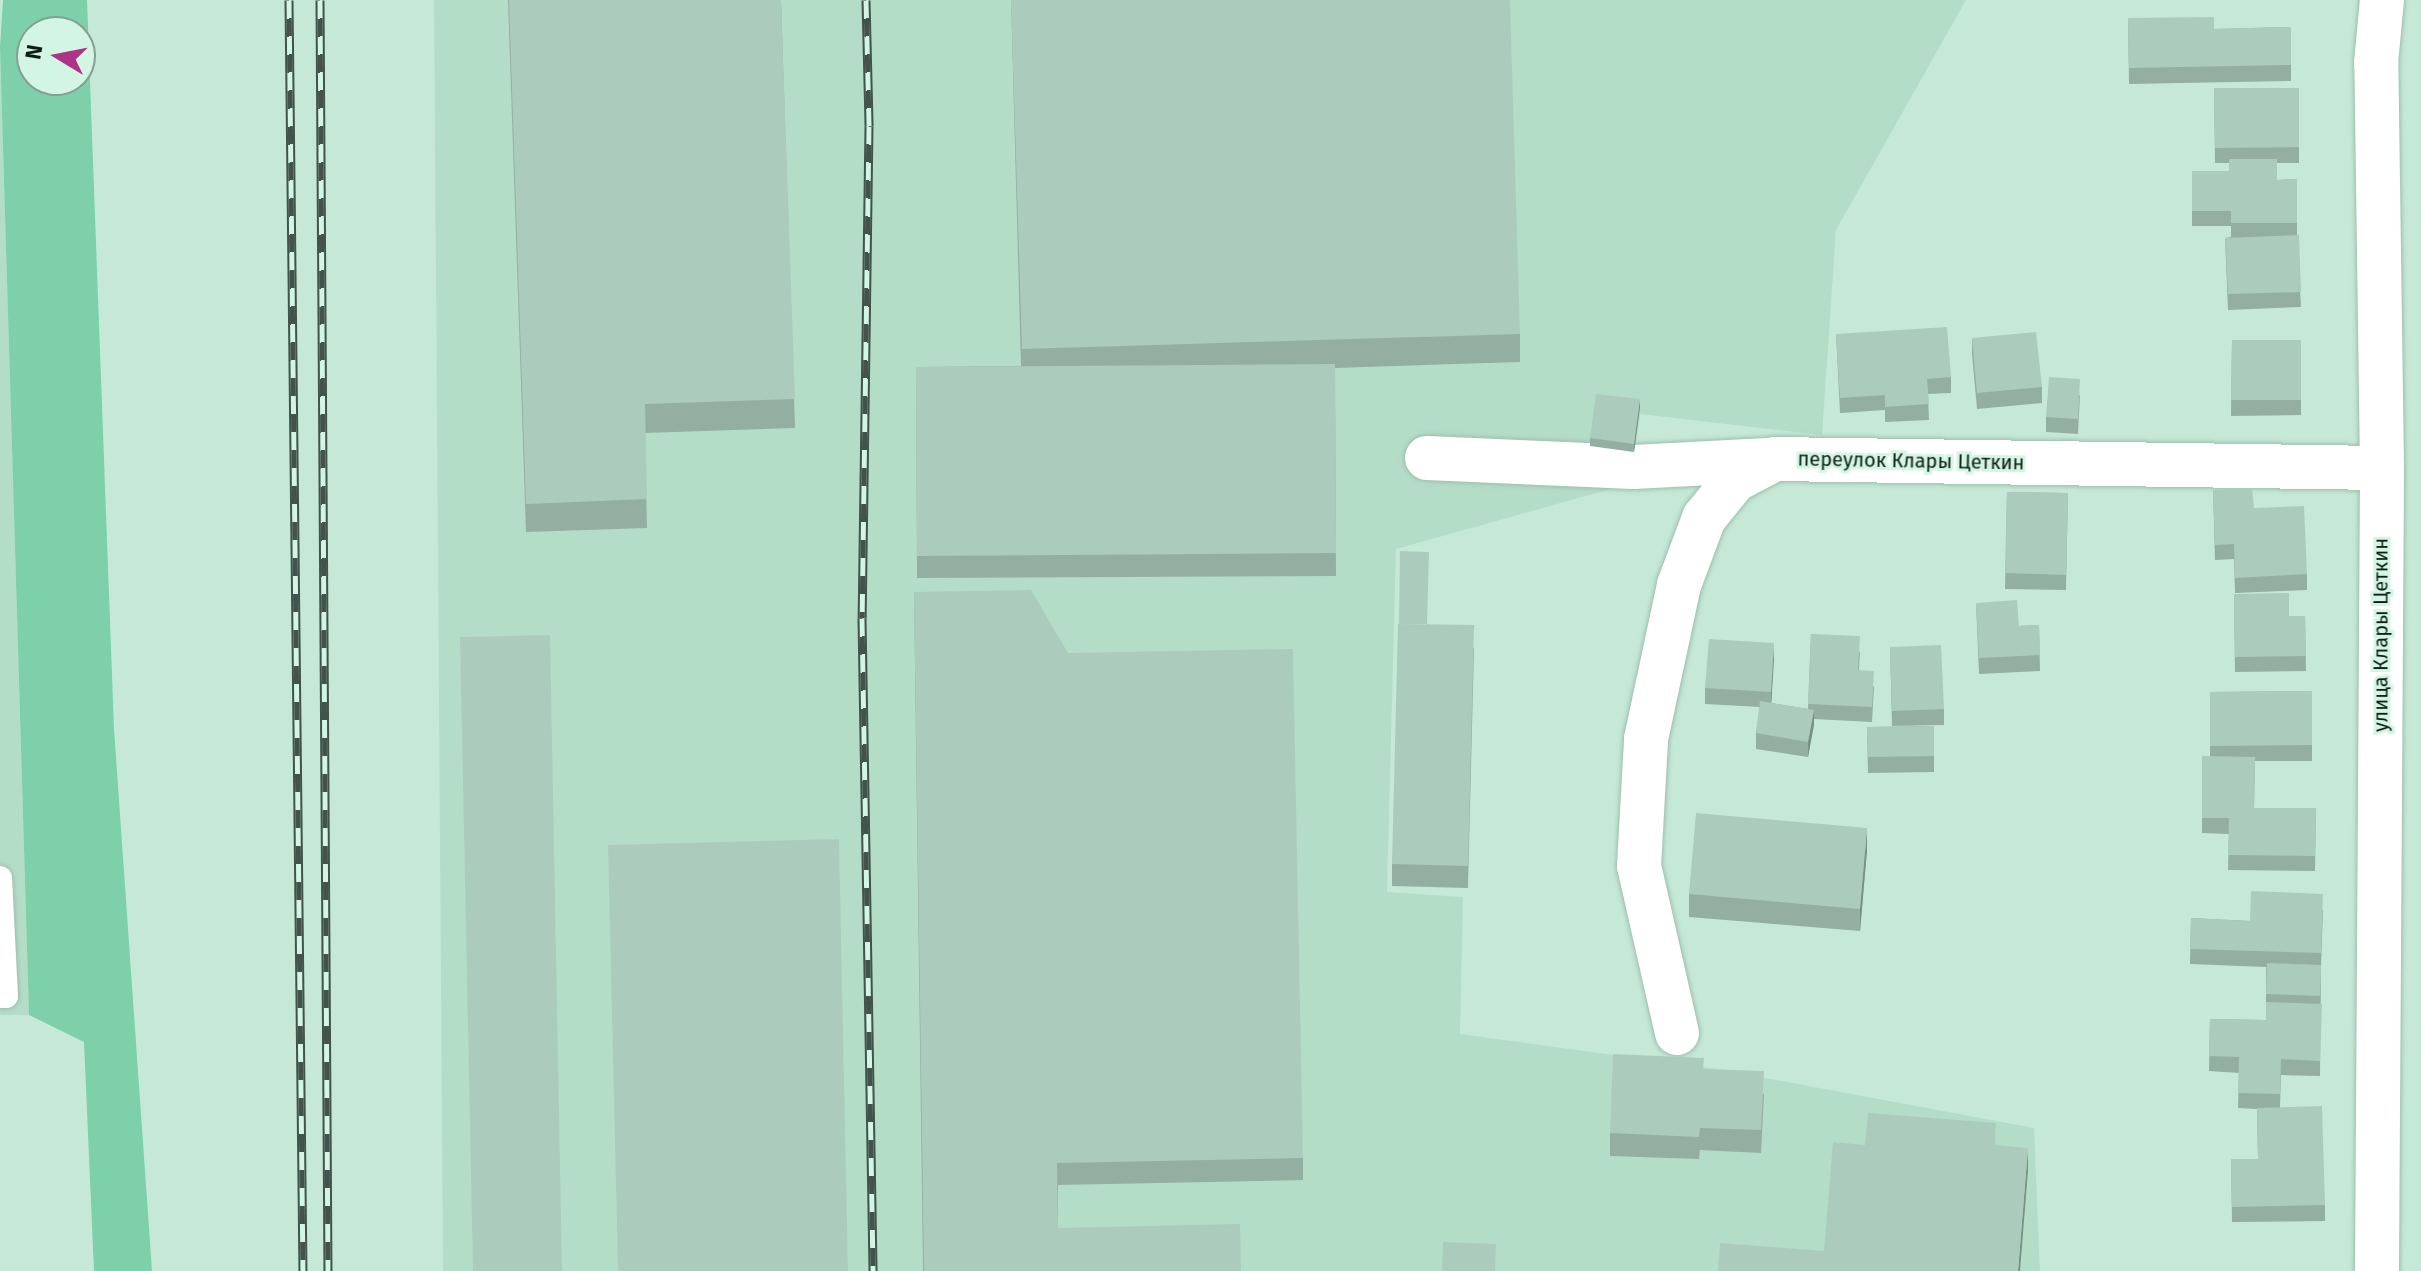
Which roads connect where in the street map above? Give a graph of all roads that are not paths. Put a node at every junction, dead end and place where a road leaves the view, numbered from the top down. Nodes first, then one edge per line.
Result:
1 (2382, 0) edge
2 (1427, 458) dead end
3 (1775, 459) junction
4 (2382, 468) junction
5 (0, 878) edge
6 (0, 996) edge
7 (1677, 1033) dead end
8 (2377, 1271) edge

1 - 4 street, улица Клары Цеткин
2 - 3 street
3 - 4 street, переулок Клары Цеткин
3 - 7 street, переулок Клары Цеткин
4 - 8 street, улица Клары Цеткин
5 - 6 lane

